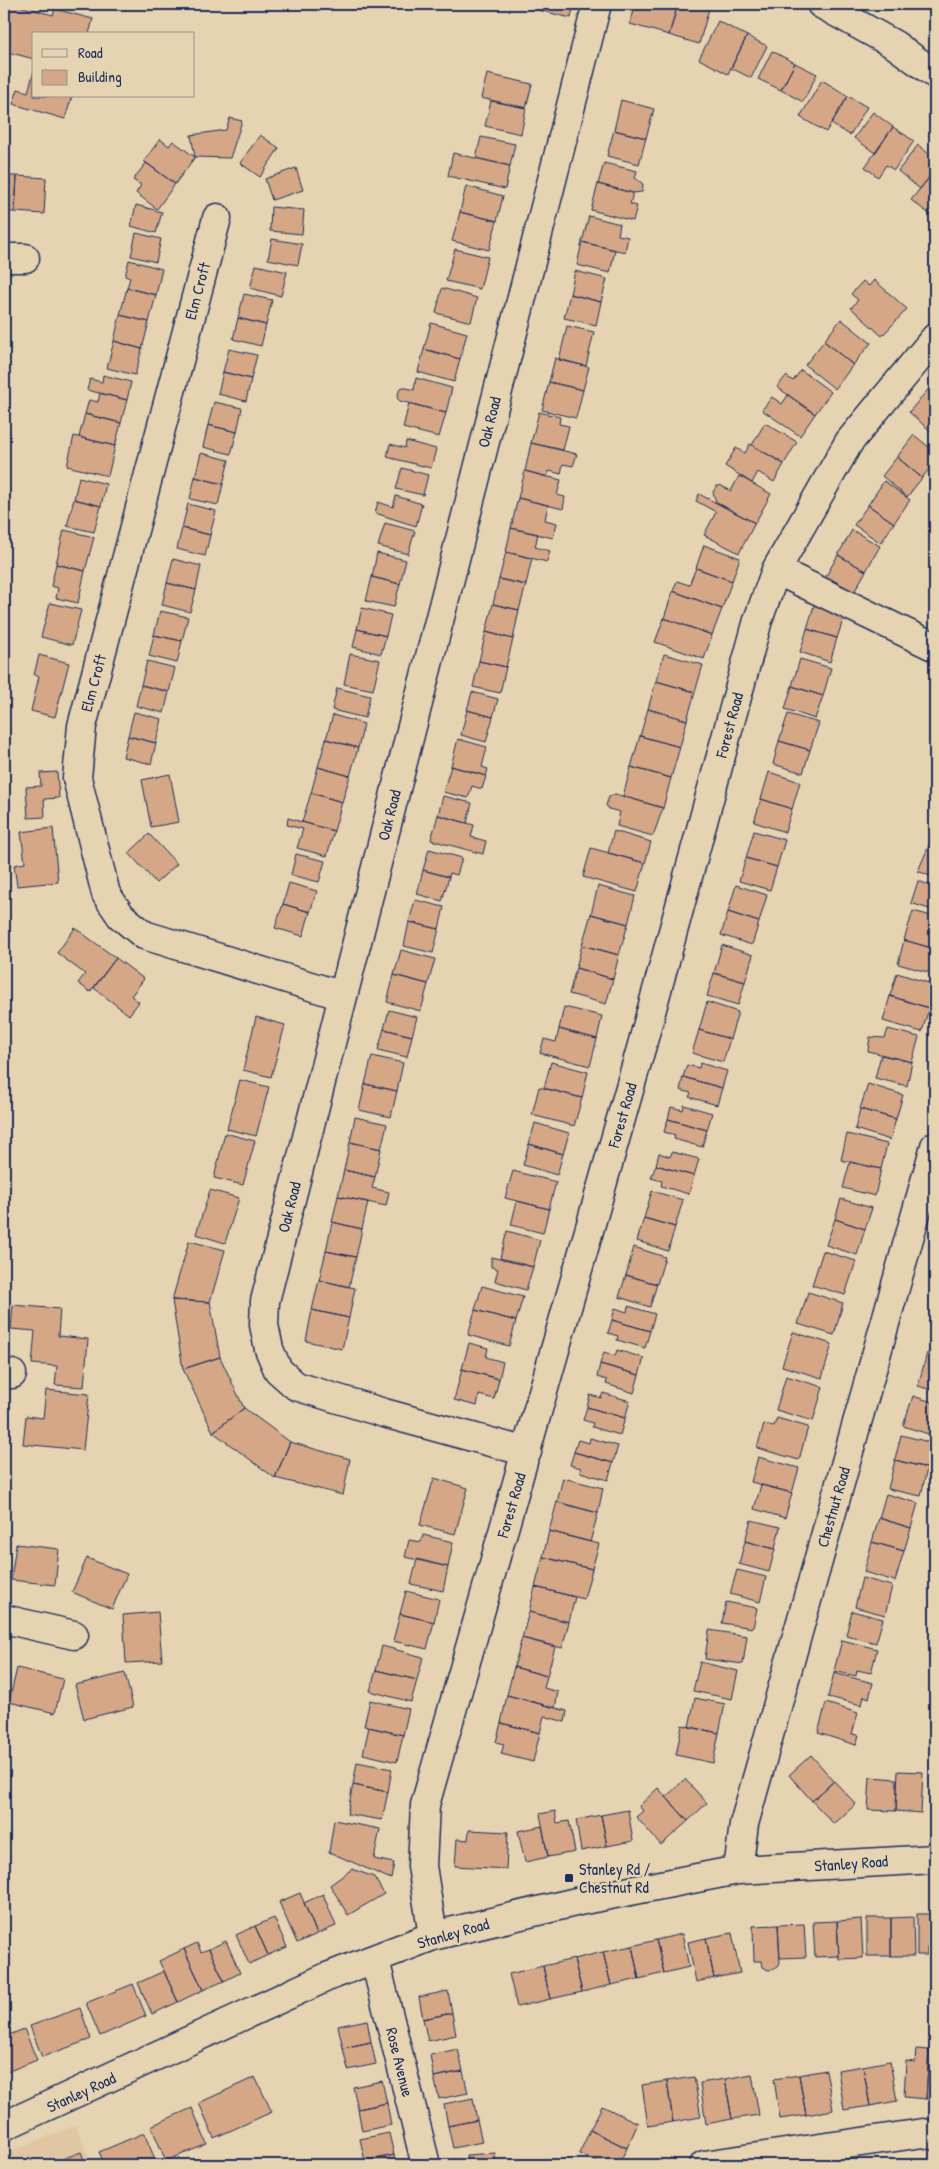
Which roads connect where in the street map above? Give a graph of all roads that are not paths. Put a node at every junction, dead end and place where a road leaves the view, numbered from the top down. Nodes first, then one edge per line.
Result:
1 (598, 4) edge
2 (821, 4) edge
3 (935, 74) edge
4 (217, 218) dead end
5 (935, 338) edge
6 (776, 570) junction
7 (935, 647) edge
8 (343, 996) junction
9 (935, 1146) edge
10 (527, 1452) junction
11 (4, 1619) edge
12 (74, 1635) dead end
13 (935, 1859) edge
14 (738, 1870) junction
15 (432, 1936) junction
16 (375, 1960) junction
17 (4, 2126) edge
18 (935, 2136) edge
19 (426, 2165) edge
20 (704, 2165) edge

1 - 8 street, Oak Road
2 - 3 street
4 - 8 street, Elm Croft
5 - 6 street, Forest Road
6 - 7 street
6 - 10 street, Forest Road
8 - 10 street, Oak Road
9 - 14 street, Chestnut Road
10 - 15 street, Forest Road
11 - 12 street
13 - 14 street, Stanley Road
14 - 15 street, Stanley Road
15 - 16 street, Stanley Road
16 - 17 street, Stanley Road
16 - 19 street, Rose Avenue
18 - 20 street

